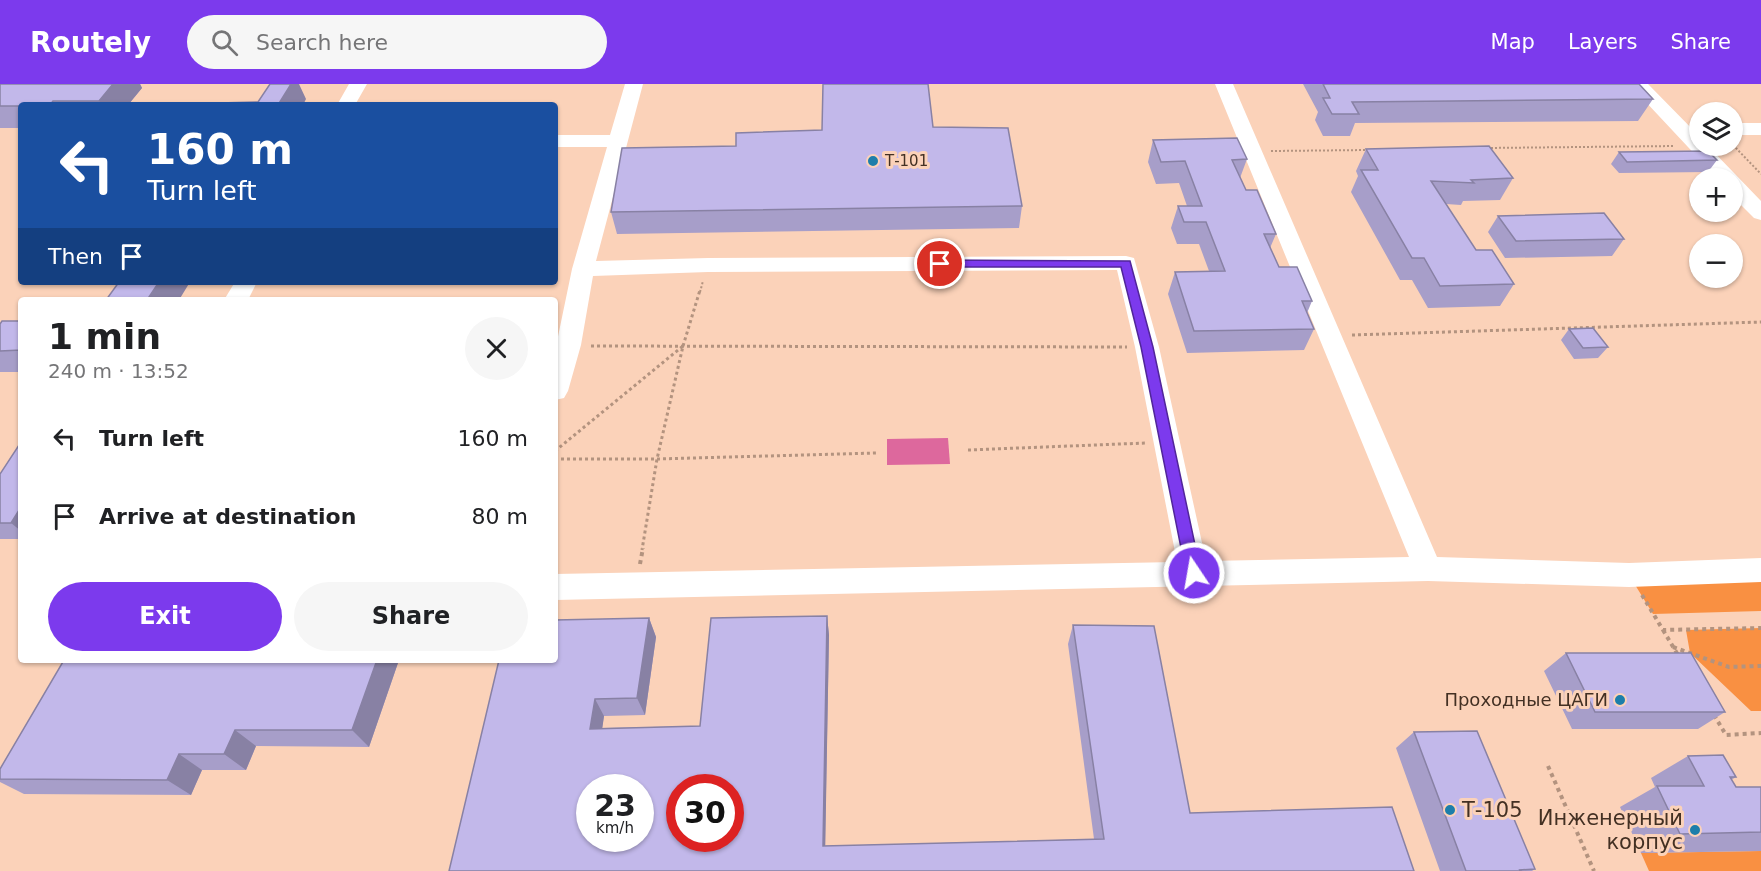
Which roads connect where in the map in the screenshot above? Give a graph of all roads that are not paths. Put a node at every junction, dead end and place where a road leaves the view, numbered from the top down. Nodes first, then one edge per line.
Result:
1 (358, 84) edge
2 (634, 84) edge
3 (1224, 84) edge
4 (1638, 84) edge
5 (348, 102) edge
6 (1743, 129) edge
7 (1761, 129) edge
8 (1689, 131) edge
9 (558, 141) edge
10 (619, 141) junction
11 (1710, 156) edge
12 (1720, 168) edge
13 (1743, 194) edge
14 (1761, 213) edge
15 (583, 269) junction
16 (562, 346) edge
17 (558, 372) edge
18 (1428, 569) junction
19 (1761, 570) edge
20 (1194, 573) junction
21 (558, 587) edge

1 - 5 street
2 - 10 street
3 - 18 street
4 - 8 street
6 - 7 street
9 - 10 street
10 - 15 street
11 - 12 street
13 - 14 street
15 - 16 street
15 - 20 street
16 - 17 street
18 - 19 street
18 - 20 street
20 - 21 street

